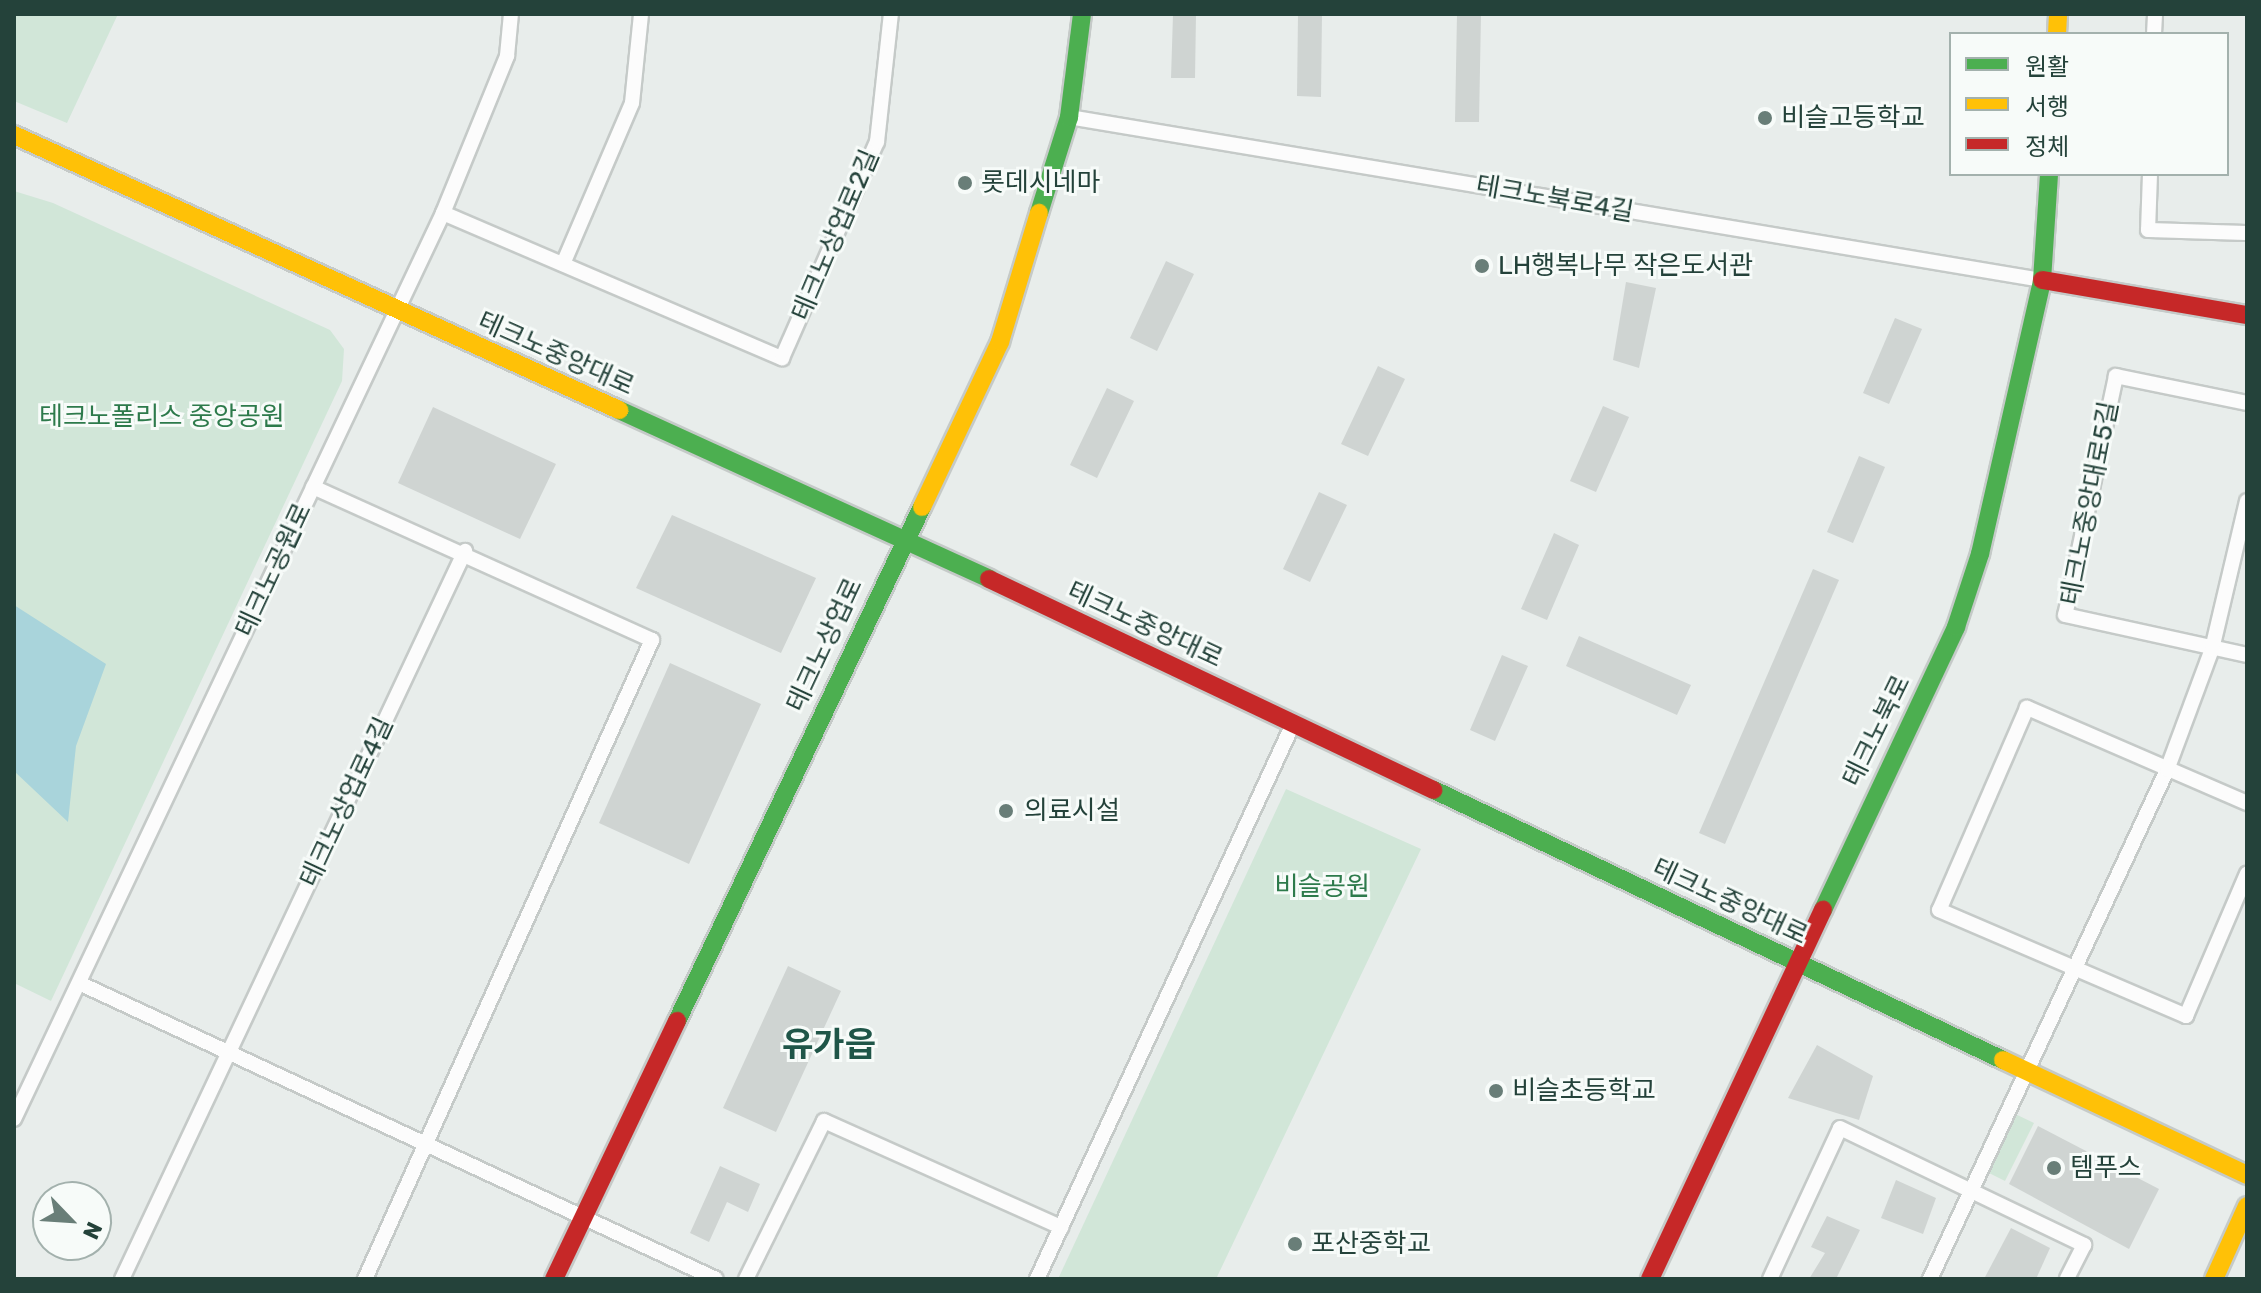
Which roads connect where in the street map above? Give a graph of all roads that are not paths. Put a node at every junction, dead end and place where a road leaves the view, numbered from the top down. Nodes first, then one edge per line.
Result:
1 (511, 14) edge
2 (641, 14) edge
3 (891, 14) edge
4 (1082, 14) edge
5 (1069, 117) junction
6 (14, 135) edge
7 (2049, 176) edge
8 (2150, 176) edge
9 (443, 213) junction
10 (2247, 233) edge
11 (563, 264) junction
12 (2042, 280) junction
13 (397, 311) junction
14 (2247, 315) edge
15 (2247, 403) edge
16 (313, 487) junction
17 (2247, 501) edge
18 (904, 539) junction
19 (465, 551) junction
20 (2212, 649) junction
21 (2247, 655) edge
22 (1293, 724) junction
23 (2167, 770) junction
24 (2247, 803) edge
25 (2247, 874) edge
26 (1795, 962) junction
27 (2075, 969) junction
28 (79, 983) junction
29 (230, 1053) junction
30 (2028, 1069) junction
31 (14, 1119) edge
32 (427, 1145) junction
33 (2247, 1175) edge
34 (1971, 1190) junction
35 (2247, 1206) edge
36 (583, 1216) junction
37 (1061, 1227) junction
38 (122, 1279) edge
39 (365, 1279) edge
40 (554, 1279) edge
41 (716, 1279) edge
42 (746, 1279) edge
43 (1037, 1279) edge
44 (1650, 1279) edge
45 (1770, 1279) edge
46 (1930, 1279) edge
47 (2067, 1279) edge
48 (2214, 1279) edge

1 - 9 street, 테크노공원로
2 - 11 street
3 - 11 street, 테크노상업로2길
4 - 5 main road, 테크노상업로
5 - 12 street, 테크노북로4길
5 - 18 main road, 테크노상업로
6 - 13 main road, 테크노중앙대로
7 - 12 main road, 테크노북로
8 - 10 street
9 - 11 street
9 - 13 street, 테크노공원로
12 - 14 main road
12 - 26 main road, 테크노북로
13 - 16 street, 테크노공원로
13 - 18 main road, 테크노중앙대로
15 - 20 street, 테크노중앙대로5길
16 - 19 street
16 - 28 street, 테크노공원로
17 - 20 street
18 - 22 main road, 테크노중앙대로
18 - 36 main road, 테크노상업로
19 - 29 street, 테크노상업로4길
19 - 32 street
20 - 21 street, 테크노중앙대로5길
20 - 23 street
22 - 26 main road, 테크노중앙대로
22 - 37 street
23 - 24 street
23 - 27 street
23 - 27 street
25 - 27 street
26 - 30 main road, 테크노중앙대로
26 - 44 main road, 테크노북로
27 - 30 street
28 - 29 street
28 - 31 street, 테크노공원로
29 - 32 street
29 - 38 street, 테크노상업로4길
30 - 33 main road, 테크노중앙대로
30 - 34 street
32 - 36 street
32 - 39 street
34 - 45 street
34 - 46 street
34 - 47 street
35 - 48 main road
36 - 40 main road, 테크노상업로
36 - 41 street
37 - 42 street
37 - 43 street

